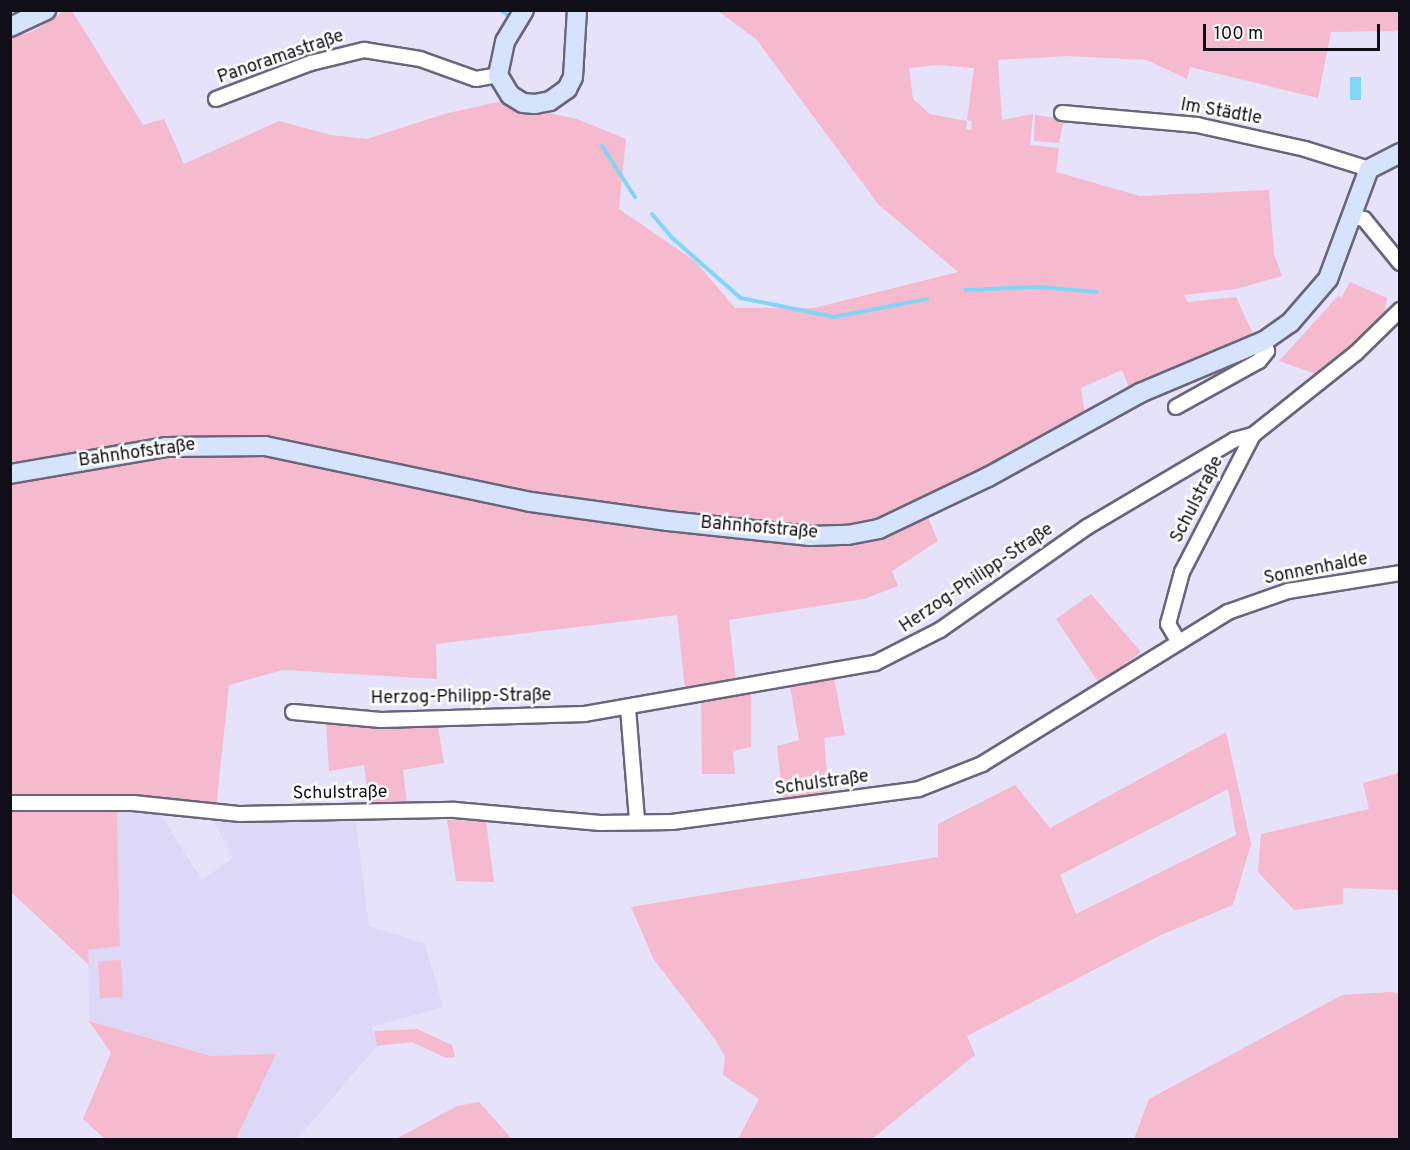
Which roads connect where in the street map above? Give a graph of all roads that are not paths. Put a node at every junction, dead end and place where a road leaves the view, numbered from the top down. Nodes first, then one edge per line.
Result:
1 (46, 10) edge
2 (524, 10) edge
3 (577, 10) edge
4 (10, 27) edge
5 (498, 75) junction
6 (216, 99) dead end
7 (1062, 113) dead end
8 (1400, 153) edge
9 (1369, 169) junction
10 (1352, 217) junction
11 (1400, 263) edge
12 (1400, 310) edge
13 (1264, 341) junction
14 (1176, 407) dead end
15 (1253, 435) junction
16 (10, 474) edge
17 (1400, 573) edge
18 (1178, 641) junction
19 (628, 708) junction
20 (293, 712) dead end
21 (10, 803) edge
22 (637, 821) junction

1 - 4 street
2 - 5 street
3 - 5 street
5 - 6 street, Panoramastraße
7 - 9 street, Im Städtle
8 - 9 street
9 - 10 street, Bahnhofstraße
10 - 11 street
10 - 13 street, Bahnhofstraße
12 - 15 street, Schulstraße
13 - 14 street
13 - 16 street, Bahnhofstraße
15 - 18 street, Schulstraße
15 - 19 street, Herzog-Philipp-Straße
17 - 18 street, Sonnenhalde
18 - 22 street, Schulstraße
19 - 20 street, Herzog-Philipp-Straße
19 - 22 street
21 - 22 street, Schulstraße

